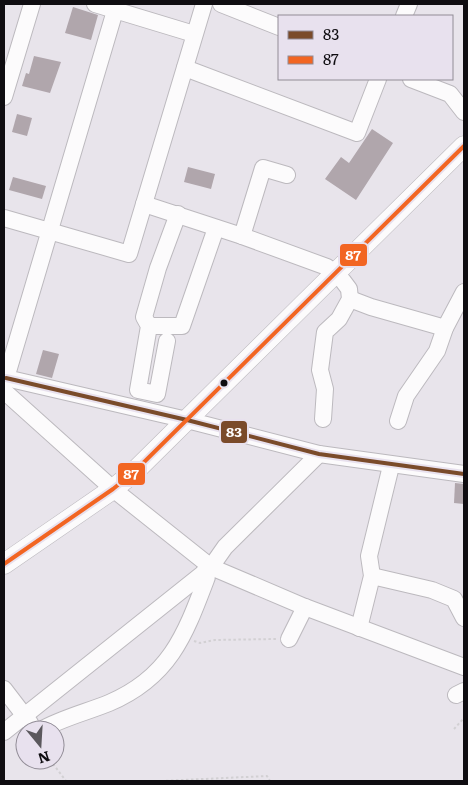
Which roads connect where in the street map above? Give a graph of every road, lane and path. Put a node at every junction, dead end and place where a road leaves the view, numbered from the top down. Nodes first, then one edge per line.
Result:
1 (32, 4) edge
2 (95, 4) edge
3 (204, 4) edge
4 (221, 4) edge
5 (116, 7) edge
6 (278, 27) edge
7 (194, 34) junction
8 (185, 68) junction
9 (378, 80) edge
10 (414, 80) edge
11 (4, 97) edge
12 (464, 112) edge
13 (464, 146) edge
14 (287, 175) dead end
15 (144, 204) junction
16 (178, 214) junction
17 (4, 218) edge
18 (216, 228) junction
19 (50, 231) junction
20 (242, 236) junction
21 (336, 272) junction
22 (464, 292) edge
23 (350, 299) junction
24 (149, 326) junction
25 (445, 328) junction
26 (167, 341) dead end
27 (4, 385) edge
28 (323, 419) dead end
29 (187, 420) junction
30 (398, 421) dead end
31 (319, 454) junction
32 (390, 470) dead end
33 (464, 474) edge
34 (113, 489) junction
35 (4, 564) edge
36 (207, 570) junction
37 (372, 576) junction
38 (305, 607) junction
39 (464, 618) edge
40 (359, 628) junction
41 (184, 634) junction
42 (289, 639) joint
43 (464, 667) edge
44 (4, 689) edge
45 (25, 715) junction
46 (464, 718) edge
47 (29, 720) edge
48 (65, 720) edge
49 (454, 729) dead end
50 (4, 732) edge
51 (58, 770) edge
52 (66, 781) edge
53 (162, 781) edge
54 (270, 781) edge

1 - 11 street
2 - 5 street
3 - 7 street
4 - 6 street
5 - 7 street
5 - 19 street
7 - 8 street
8 - 9 street
8 - 15 street
10 - 12 street
13 - 21 main road
14 - 20 street
15 - 16 street
15 - 19 street
16 - 18 street
16 - 24 street
17 - 19 street
18 - 20 street
18 - 24 street
19 - 27 street
20 - 21 street
21 - 23 street
21 - 29 main road
22 - 25 street
23 - 25 street
23 - 28 street
24 - 26 street
25 - 30 street
27 - 29 street
27 - 34 street
29 - 31 street
29 - 34 main road
31 - 33 street
31 - 36 street
32 - 37 street
34 - 35 main road
34 - 36 street
36 - 38 street
36 - 41 street
36 - 45 street
37 - 39 street
37 - 40 street
38 - 40 street
38 - 42 street
40 - 43 street
41 - 42 path
41 - 48 street
44 - 45 street
45 - 47 street
45 - 50 street
46 - 49 path
51 - 52 path
53 - 54 path

